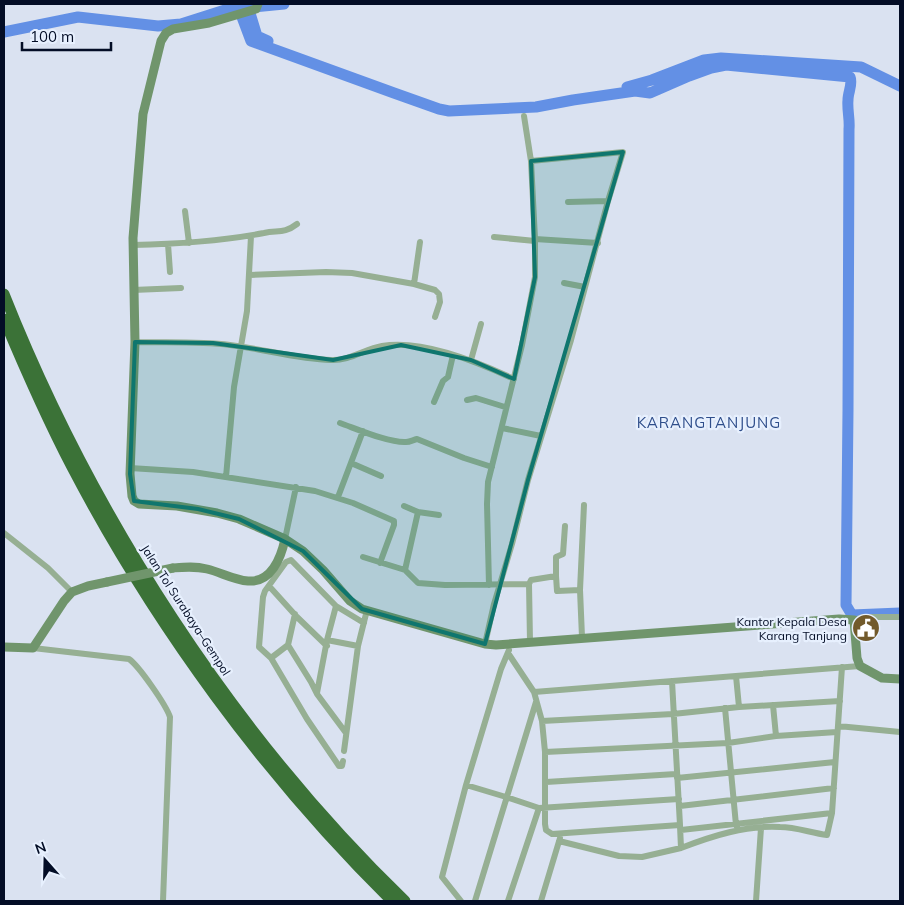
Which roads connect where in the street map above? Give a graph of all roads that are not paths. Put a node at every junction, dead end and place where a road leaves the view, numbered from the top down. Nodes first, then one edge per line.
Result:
1 (258, 4) edge
2 (524, 116) dead end
3 (531, 161) junction
4 (608, 201) junction
5 (568, 202) dead end
6 (186, 211) dead end
7 (297, 224) dead end
8 (251, 236) junction
9 (494, 237) dead end
10 (535, 240) junction
11 (420, 242) dead end
12 (189, 243) junction
13 (598, 243) junction
14 (168, 244) junction
15 (133, 245) junction
16 (170, 272) dead end
17 (250, 275) junction
18 (564, 283) dead end
19 (414, 284) junction
20 (585, 287) junction
21 (181, 288) dead end
22 (133, 290) junction
23 (4, 294) edge
24 (435, 317) dead end
25 (4, 319) edge
26 (482, 324) dead end
27 (135, 342) junction
28 (241, 347) junction
29 (453, 355) junction
30 (471, 360) junction
31 (514, 379) junction
32 (467, 400) dead end
33 (434, 402) dead end
34 (506, 408) junction
35 (340, 423) dead end
36 (502, 428) junction
37 (363, 431) junction
38 (542, 436) junction
39 (351, 463) junction
40 (492, 467) junction
41 (130, 468) junction
42 (381, 476) dead end
43 (226, 477) junction
44 (296, 488) junction
45 (338, 497) junction
46 (584, 505) dead end
47 (404, 506) dead end
48 (418, 512) junction
49 (439, 515) dead end
50 (564, 526) dead end
51 (4, 533) edge
52 (285, 539) junction
53 (363, 557) dead end
54 (380, 563) junction
55 (405, 570) junction
56 (556, 576) junction
57 (500, 584) junction
58 (529, 584) junction
59 (489, 585) junction
60 (269, 586) junction
61 (580, 590) junction
62 (72, 592) junction
63 (336, 606) junction
64 (367, 610) junction
65 (294, 614) junction
66 (900, 617) edge
67 (854, 620) junction
68 (364, 623) junction
69 (582, 637) junction
70 (530, 642) junction
71 (327, 643) junction
72 (485, 644) junction
73 (288, 645) junction
74 (358, 646) junction
75 (4, 647) edge
76 (32, 648) junction
77 (509, 649) junction
78 (271, 658) junction
79 (860, 666) junction
80 (842, 667) junction
81 (736, 676) junction
82 (900, 679) edge
83 (672, 681) junction
84 (534, 692) junction
85 (317, 694) junction
86 (536, 701) junction
87 (840, 701) junction
88 (773, 705) junction
89 (739, 707) junction
90 (726, 708) junction
91 (674, 714) junction
92 (542, 721) junction
93 (838, 729) junction
94 (900, 732) edge
95 (346, 733) junction
96 (776, 736) junction
97 (728, 742) junction
98 (675, 744) junction
99 (344, 751) dead end
100 (546, 752) junction
101 (342, 761) dead end
102 (835, 762) junction
103 (730, 772) junction
104 (676, 776) junction
105 (546, 782) junction
106 (466, 785) junction
107 (834, 788) junction
108 (506, 797) junction
109 (733, 799) junction
110 (679, 802) junction
111 (542, 808) junction
112 (832, 813) junction
113 (680, 827) junction
114 (738, 827) junction
115 (761, 828) junction
116 (561, 832) junction
117 (559, 841) junction
118 (681, 848) junction
119 (164, 901) edge
120 (392, 901) edge
121 (405, 901) edge
122 (461, 901) edge
123 (475, 901) edge
124 (508, 901) edge
125 (541, 901) edge
126 (756, 901) edge

1 - 15 street
2 - 3 street
3 - 4 street
3 - 10 street
4 - 5 street
4 - 13 street
6 - 12 street
7 - 8 street
8 - 12 street
8 - 17 street
9 - 10 street
10 - 13 street
10 - 31 street
11 - 19 street
12 - 14 street
13 - 20 street
14 - 15 street
14 - 16 street
15 - 22 street
17 - 19 street
17 - 28 street
18 - 20 street
19 - 24 street
20 - 38 street
21 - 22 street
22 - 27 street
23 - 121 highway, Jalan Tol Surabaya–Gempol
25 - 120 highway, Jalan Tol Surabaya–Gempol
26 - 30 street
27 - 28 street
27 - 41 street
28 - 29 street
28 - 43 street
29 - 30 street
29 - 33 street
30 - 31 street
31 - 34 street
32 - 34 street
34 - 36 street
35 - 37 street
36 - 38 street
36 - 40 street
37 - 39 street
37 - 40 street
38 - 57 street
39 - 42 street
39 - 45 street
40 - 59 street
41 - 43 street
41 - 52 street
43 - 44 street
44 - 45 street
44 - 52 street
45 - 54 street
46 - 61 street
47 - 48 street
48 - 49 street
48 - 55 street
50 - 56 street
51 - 62 street
52 - 62 street, bridge
52 - 64 street
53 - 54 street
54 - 55 street
55 - 59 street
56 - 58 street
56 - 61 street
57 - 58 street
57 - 59 street
57 - 72 street
58 - 70 street
60 - 63 street
60 - 65 street
60 - 78 street
61 - 69 street
62 - 76 street
63 - 68 street
63 - 71 street
64 - 68 street
64 - 72 street
65 - 71 street
65 - 73 street
66 - 67 street
67 - 69 street
67 - 79 street
68 - 74 street
69 - 70 street
70 - 77 street
71 - 74 street
71 - 85 street
72 - 77 street
73 - 78 street
73 - 85 street
74 - 95 street
75 - 76 street
76 - 119 street
77 - 84 street
77 - 106 street
78 - 101 street
79 - 80 street
79 - 82 street
80 - 81 street
80 - 87 street
81 - 83 street
81 - 89 street
83 - 84 street
83 - 91 street
84 - 86 street
85 - 95 street
86 - 92 street
86 - 108 street
87 - 88 street
87 - 93 street
88 - 89 street
88 - 96 street
89 - 90 street
90 - 91 street
90 - 97 street
91 - 92 street
91 - 98 street
92 - 100 street
93 - 94 street
93 - 96 street
93 - 102 street
95 - 99 street
96 - 97 street
97 - 98 street
97 - 103 street
98 - 100 street
98 - 104 street
100 - 105 street
102 - 103 street
102 - 107 street
103 - 104 street
103 - 109 street
104 - 105 street
104 - 110 street
105 - 111 street
106 - 108 street
106 - 122 street
107 - 109 street
107 - 112 street
108 - 111 street
108 - 123 street
109 - 110 street
109 - 114 street
110 - 111 street
110 - 113 street
111 - 116 street
111 - 124 street
112 - 114 street
112 - 115 street
113 - 114 street
113 - 116 street
113 - 118 street
114 - 115 street
114 - 118 street
115 - 126 street
116 - 117 street
117 - 118 street
117 - 125 street

